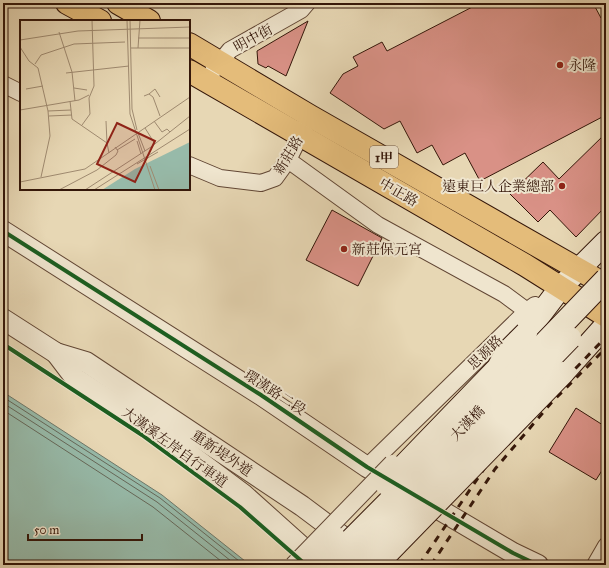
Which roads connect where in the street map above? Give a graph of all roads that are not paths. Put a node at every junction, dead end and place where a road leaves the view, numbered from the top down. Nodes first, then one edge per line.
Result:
1 (67, 3) edge
2 (118, 3) edge
3 (306, 3) edge
4 (98, 20) edge
5 (147, 20) edge
6 (190, 45) edge
7 (219, 62) junction
8 (198, 76) edge
9 (3, 84) edge
10 (20, 92) edge
11 (310, 116) junction
12 (300, 136) junction
13 (288, 160) junction
14 (190, 165) edge
15 (3, 231) edge
16 (606, 242) edge
17 (580, 269) junction
18 (606, 279) edge
19 (606, 285) edge
20 (561, 287) junction
21 (606, 300) edge
22 (527, 311) junction
23 (606, 316) edge
24 (3, 319) edge
25 (606, 326) edge
26 (56, 353) junction
27 (506, 353) junction
28 (367, 467) junction
29 (441, 510) junction
30 (606, 546) edge
31 (293, 565) edge
32 (306, 565) edge
33 (322, 565) edge
34 (326, 565) edge
35 (349, 565) edge
36 (376, 565) edge
37 (381, 565) edge
38 (538, 565) edge
39 (594, 565) edge

1 - 4 main road
2 - 5 main road
3 - 7 street, 明中街
6 - 7 main road, 中正路 / 1甲
7 - 8 street, 明中街
7 - 11 main road, 中正路 / 1甲
8 - 12 main road, 中正路 / 1甲
9 - 10 street
11 - 12 street, 新莊路
11 - 17 main road, 中正路 / 1甲
12 - 13 street, 新莊路
12 - 20 main road, 中正路 / 1甲
13 - 14 street, 新莊路
13 - 22 street
15 - 28 street, 環漢路二段
16 - 17 main road, 思源路
17 - 19 main road, 中正路 / 1甲
17 - 20 main road, 思源路
18 - 34 main road, 大漢橋, bridge
20 - 22 street, 思源路
20 - 23 main road, 中正路 / 1甲
20 - 27 main road, bridge
21 - 35 main road, 大漢橋, bridge
22 - 28 street, 思源路
24 - 26 street, 重新堤外道
25 - 29 street
25 - 36 main road, bridge
26 - 33 street, 重新堤外道
26 - 37 street, 重新堤外道
27 - 31 street, bridge
27 - 32 main road, bridge
28 - 29 street, 環漢路二段
29 - 38 street, 環漢路二段
30 - 39 street

